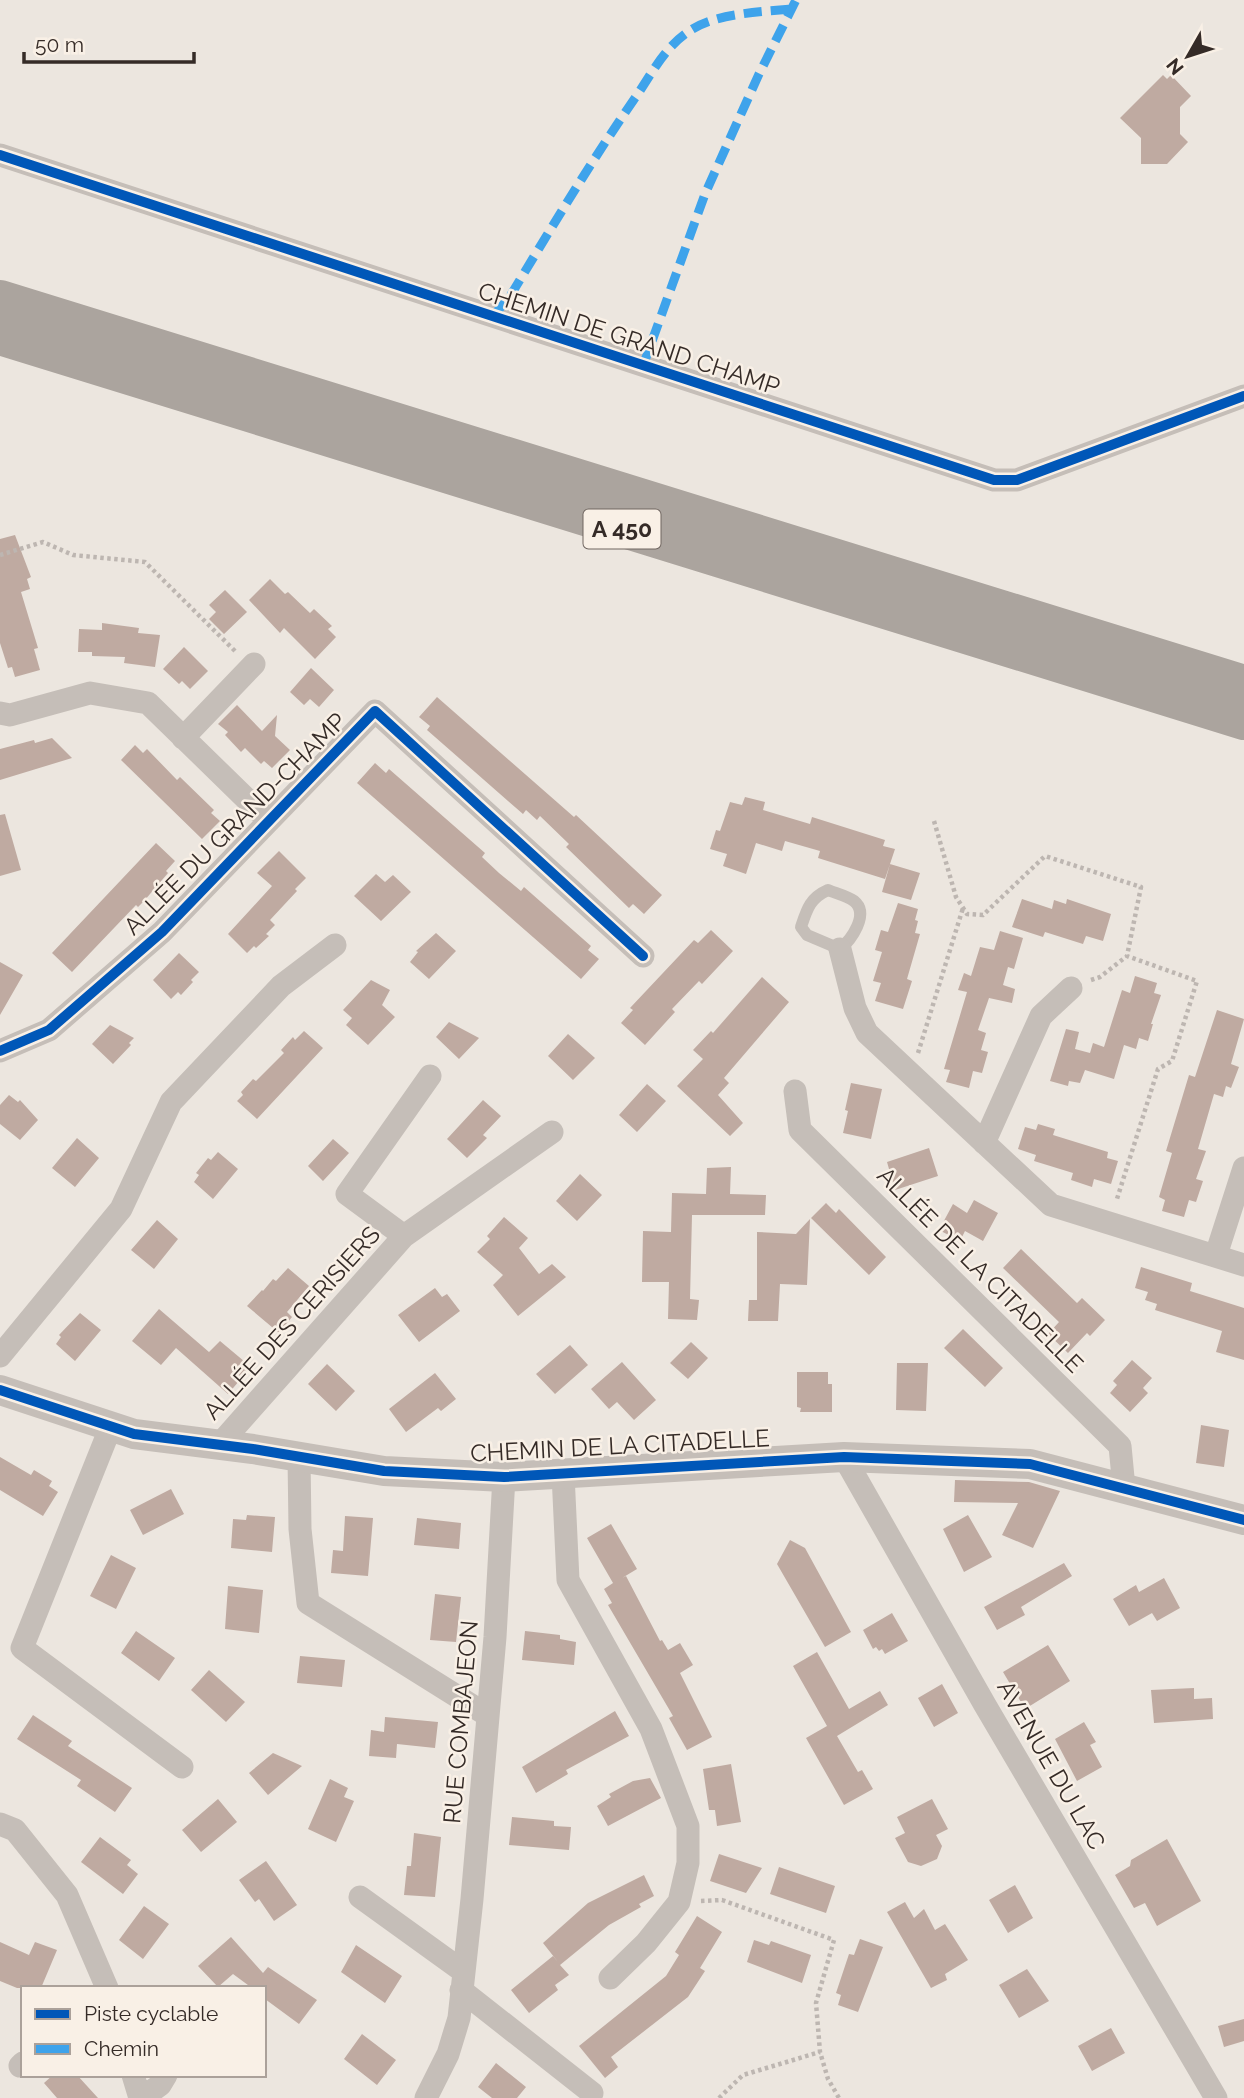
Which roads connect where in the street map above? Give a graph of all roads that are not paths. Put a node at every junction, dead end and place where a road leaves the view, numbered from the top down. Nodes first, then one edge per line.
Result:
1 (0, 155) edge
2 (0, 299) edge
3 (0, 336) edge
4 (1244, 396) edge
5 (254, 664) road end
6 (1244, 684) edge
7 (0, 713) edge
8 (1244, 721) edge
9 (183, 738) junction
10 (269, 821) junction
11 (335, 945) dead end
12 (840, 949) junction
13 (643, 956) dead end
14 (1071, 988) road end
15 (0, 1051) edge
16 (430, 1076) dead end
17 (795, 1091) dead end
18 (552, 1132) dead end
19 (984, 1143) junction
20 (1244, 1168) edge
21 (404, 1236) junction
22 (1216, 1255) junction
23 (1244, 1265) edge
24 (0, 1356) edge
25 (0, 1390) edge
26 (111, 1426) junction
27 (219, 1445) junction
28 (299, 1457) junction
29 (844, 1457) junction
30 (563, 1474) junction
31 (504, 1477) junction
32 (1124, 1489) junction
33 (1244, 1520) edge
34 (487, 1715) junction
35 (182, 1767) dead end
36 (0, 1824) edge
37 (360, 1897) dead end
38 (610, 1978) dead end
39 (462, 1981) junction
40 (106, 1986) edge
41 (134, 2077) edge
42 (165, 2077) edge
43 (592, 2093) dead end
44 (141, 2098) edge
45 (426, 2098) edge
46 (1216, 2098) edge

1 - 4 street, CHEMIN DE GRAND CHAMP
2 - 6 highway, A 450
3 - 8 highway, A 450
5 - 9 street
7 - 9 street
9 - 10 street
10 - 13 street, ALLÉE DU GRAND-CHAMP
10 - 15 street, ALLÉE DU GRAND-CHAMP
11 - 24 street
12 - 12 lane
12 - 19 street
14 - 19 street
16 - 21 street, ALLÉE DES CERISIERS
17 - 32 street, ALLÉE DE LA CITADELLE
18 - 21 street, ALLÉE DES CERISIERS
19 - 22 street
20 - 22 street
21 - 27 street, ALLÉE DES CERISIERS
22 - 23 street
25 - 26 street, CHEMIN DE LA CITADELLE
26 - 27 street, CHEMIN DE LA CITADELLE
26 - 35 street
27 - 28 street, CHEMIN DE LA CITADELLE
28 - 31 street, CHEMIN DE LA CITADELLE
28 - 34 street
29 - 30 street, CHEMIN DE LA CITADELLE
29 - 32 street, CHEMIN DE LA CITADELLE
29 - 46 street, AVENUE DU LAC
30 - 31 street, CHEMIN DE LA CITADELLE
30 - 38 street
31 - 34 street, RUE COMBAJEON
32 - 33 street, CHEMIN DE LA CITADELLE
34 - 39 street, RUE COMBAJEON
36 - 40 street
37 - 39 street
39 - 43 street
39 - 45 street, RUE COMBAJEON
41 - 44 street
42 - 44 street

